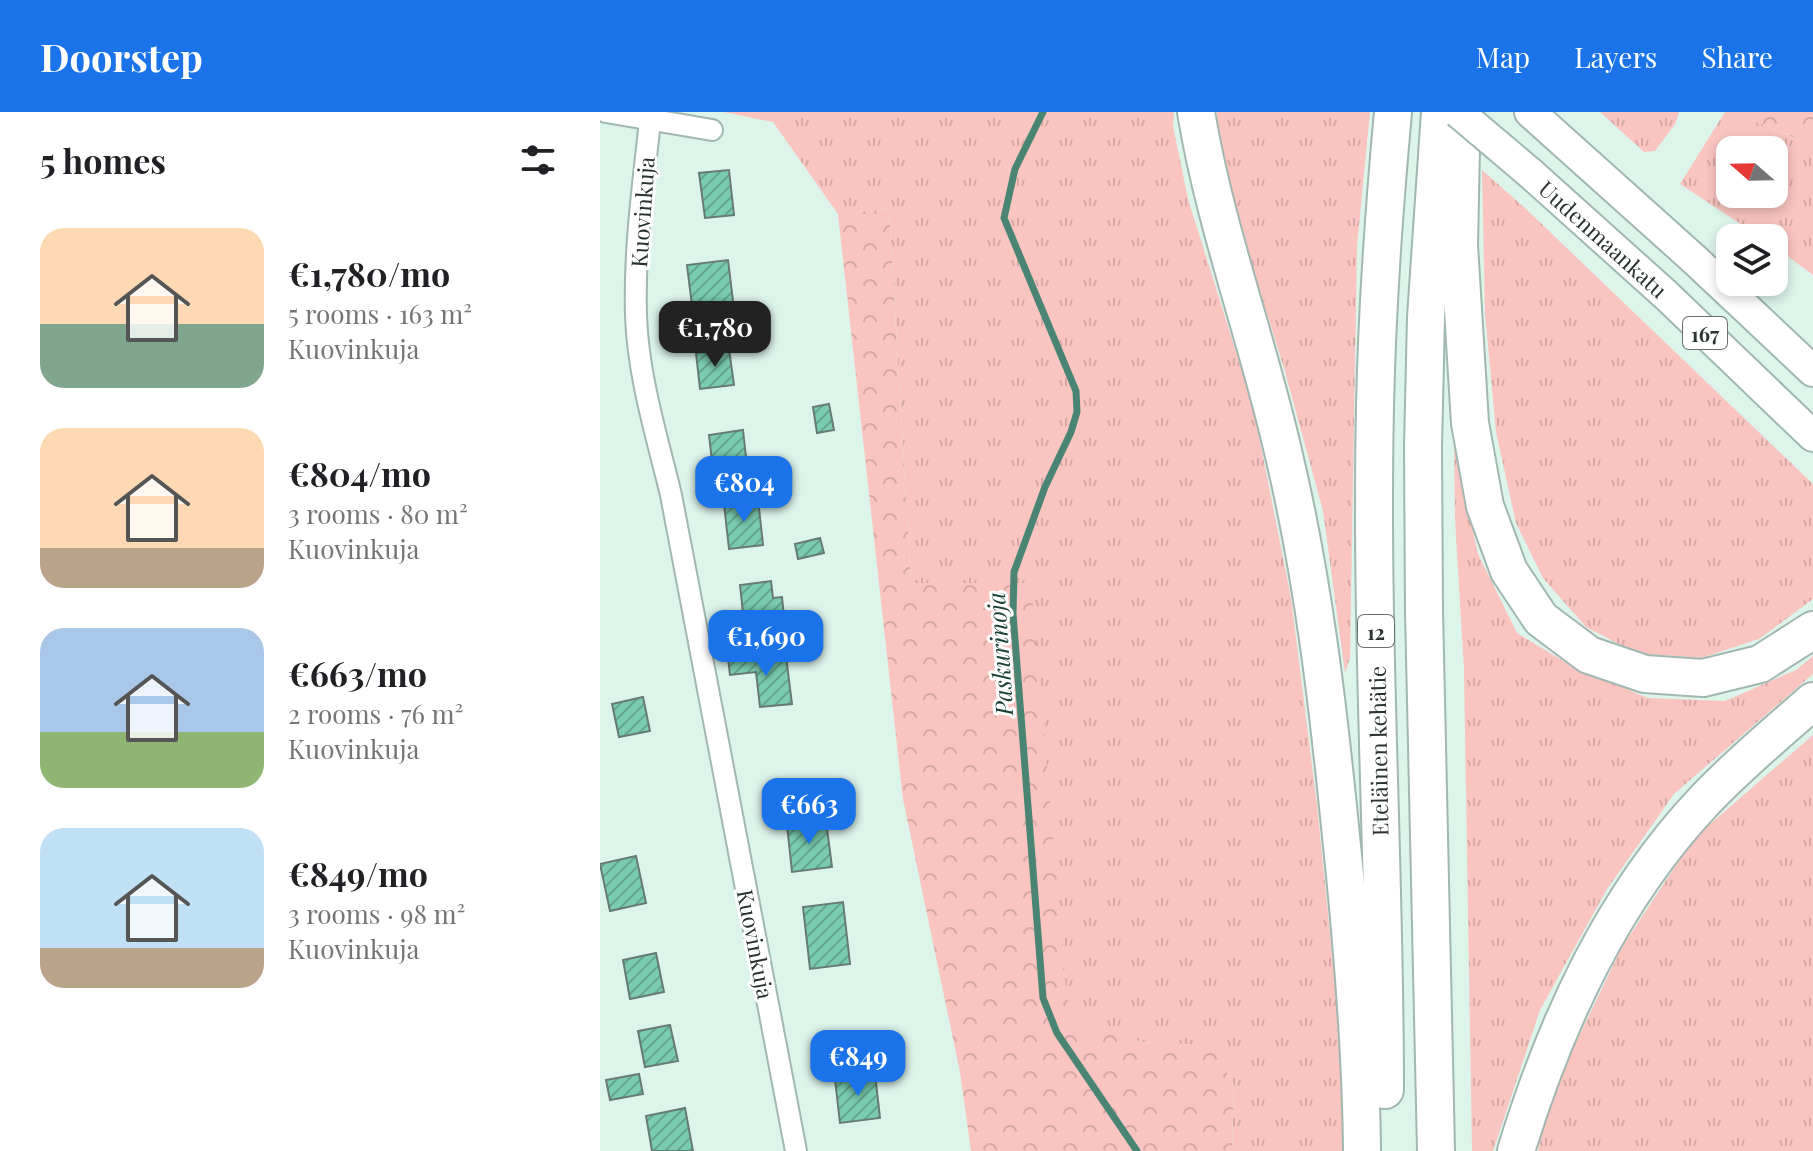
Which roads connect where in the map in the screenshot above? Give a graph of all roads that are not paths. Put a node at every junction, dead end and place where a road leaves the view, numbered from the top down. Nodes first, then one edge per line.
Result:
1 (606, 112) edge
2 (1196, 112) edge
3 (1393, 112) edge
4 (1440, 112) edge
5 (1460, 112) edge
6 (1533, 114) edge
7 (650, 121) junction
8 (712, 130) dead end
9 (1813, 371) edge
10 (1813, 436) edge
11 (1813, 630) edge
12 (1813, 701) edge
13 (796, 1151) edge
14 (1362, 1151) edge
15 (1384, 1151) edge
16 (1436, 1151) edge
17 (1516, 1151) edge

1 - 7 street
2 - 14 highway
3 - 15 highway, Eteläinen kehätie / 12
4 - 16 highway, 12
5 - 10 main road, Uudenmaankatu / 167, bridge
5 - 11 highway
6 - 9 main road, Uudenmaankatu
7 - 8 street
7 - 13 street, Kuovinkuja
12 - 17 highway

